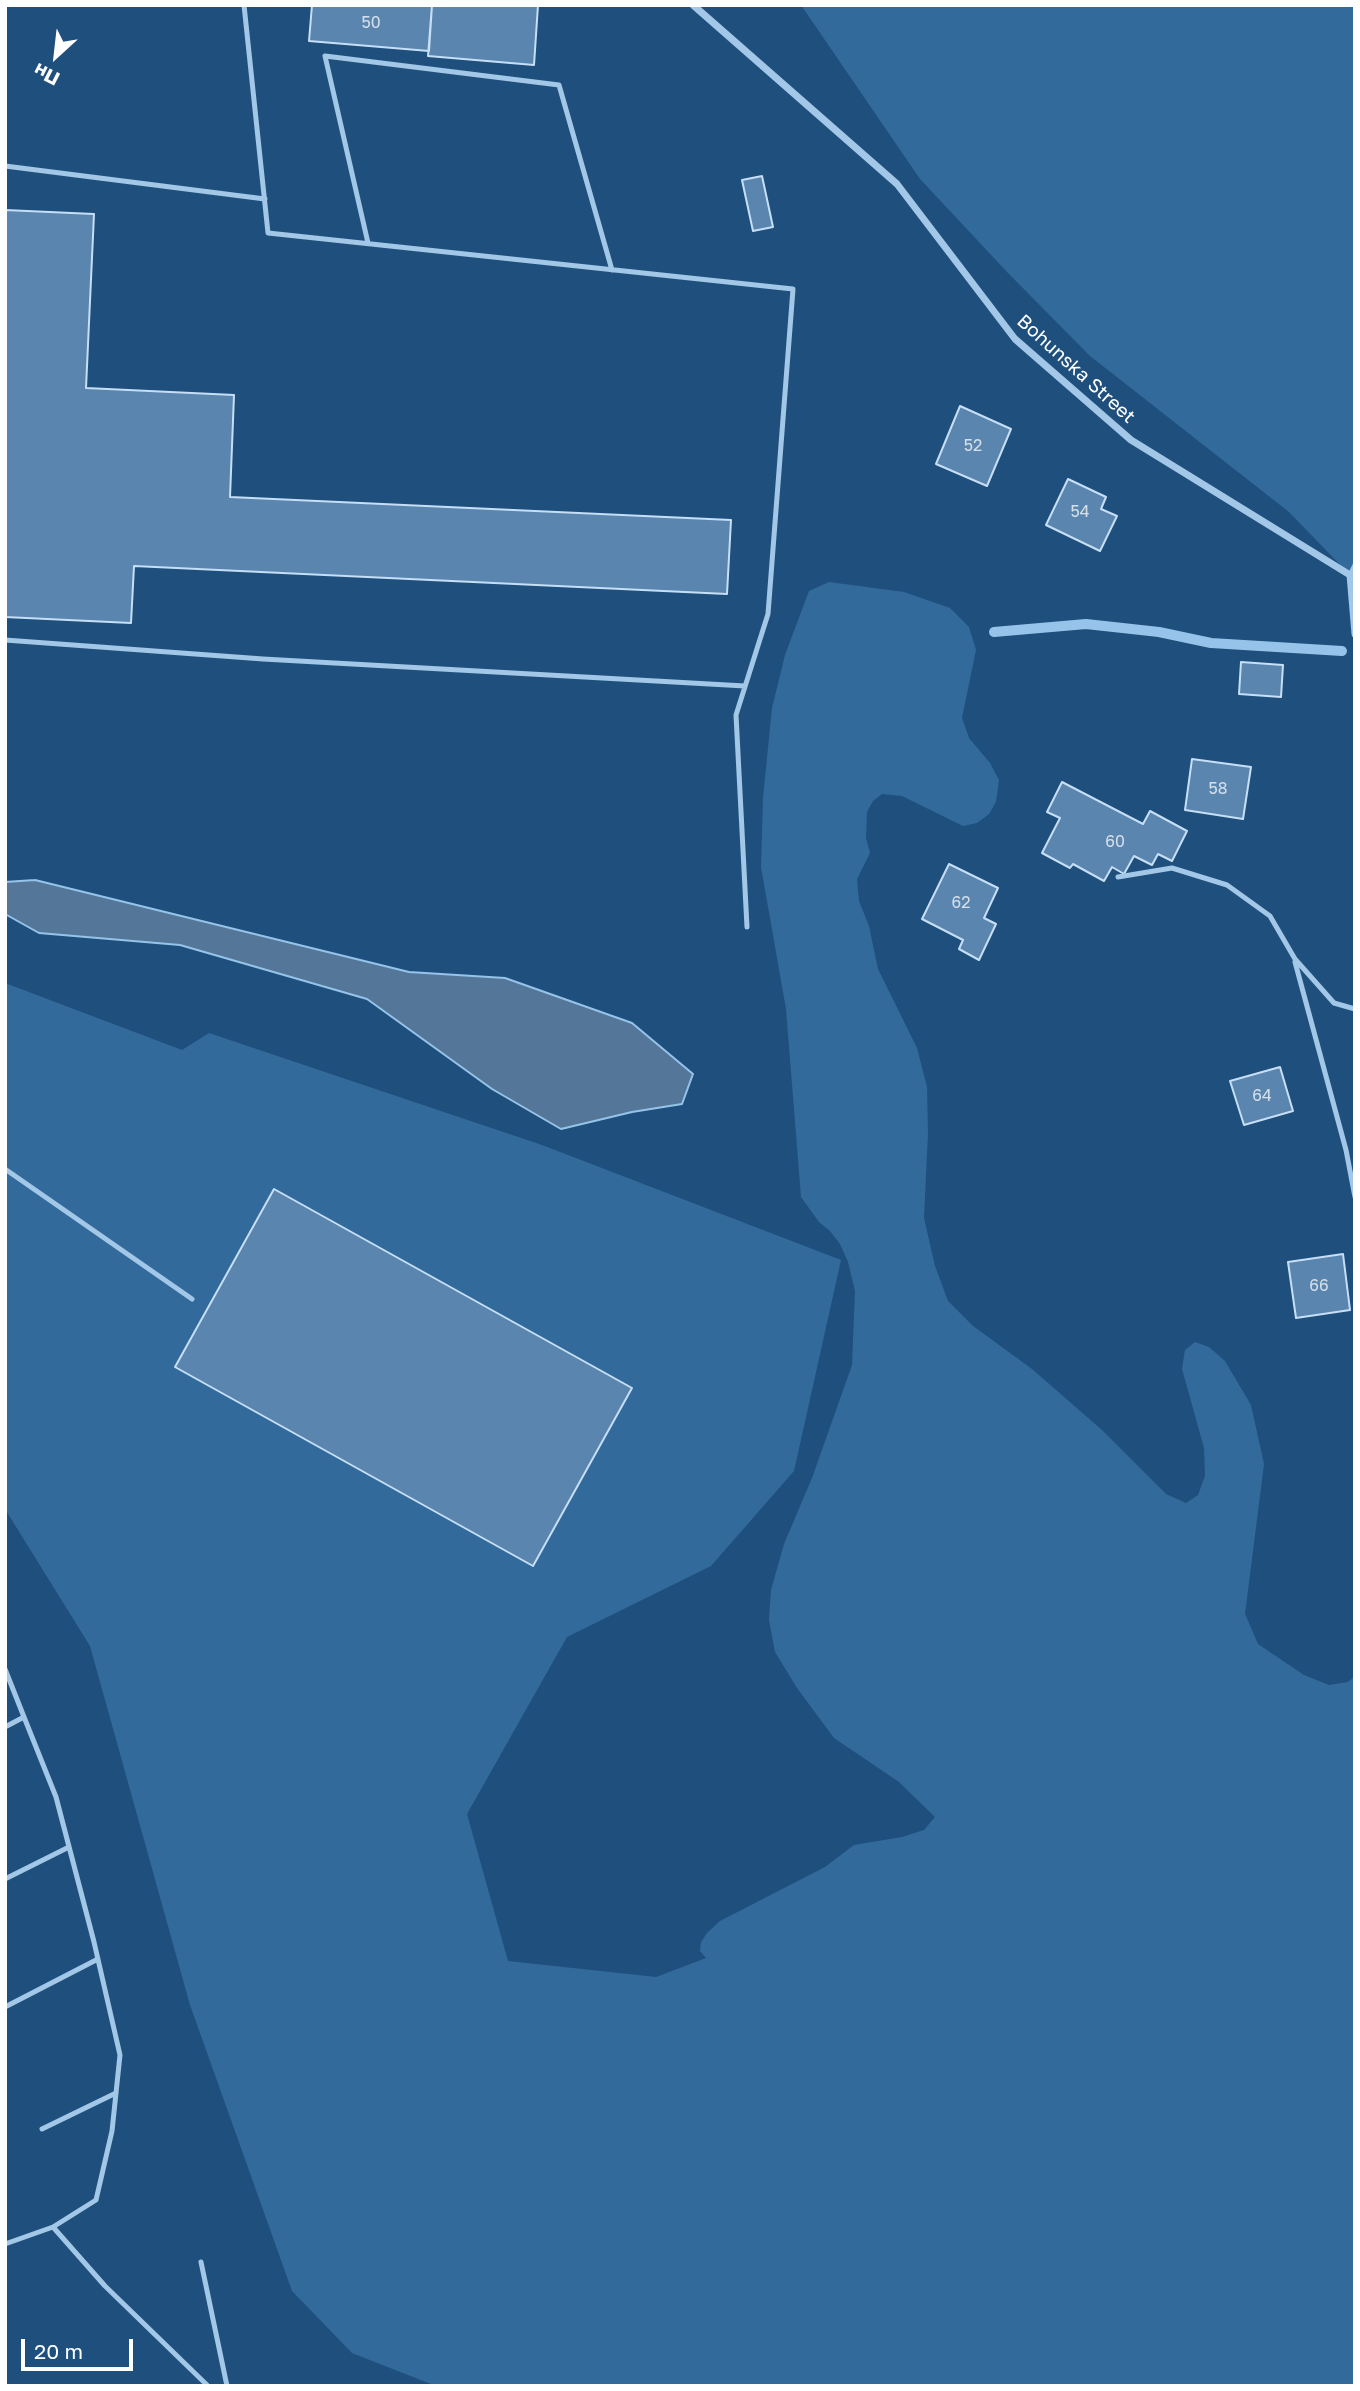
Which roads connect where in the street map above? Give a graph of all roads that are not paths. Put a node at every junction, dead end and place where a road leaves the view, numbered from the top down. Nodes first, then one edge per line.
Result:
1 (244, 5) edge
2 (693, 5) edge
3 (5, 166) edge
4 (265, 199) junction
5 (368, 243) junction
6 (612, 270) junction
7 (1355, 565) edge
8 (1350, 575) junction
9 (1355, 634) edge
10 (5, 640) edge
11 (745, 686) junction
12 (1118, 877) dead end
13 (747, 926) dead end
14 (1294, 959) junction
15 (1355, 1009) edge
16 (5, 1169) edge
17 (1355, 1197) edge
18 (192, 1299) dead end
19 (5, 1669) edge
20 (24, 1717) junction
21 (5, 1727) edge
22 (69, 1847) junction
23 (5, 1879) edge
24 (98, 1959) junction
25 (5, 2007) edge
26 (116, 2093) junction
27 (42, 2129) dead end
28 (53, 2227) junction
29 (5, 2244) edge
30 (201, 2262) dead end
31 (208, 2386) edge
32 (227, 2386) edge

1 - 4 lane
2 - 8 street, Bohunska Street
3 - 4 lane
4 - 5 lane
5 - 6 lane
5 - 6 lane
6 - 11 lane
7 - 8 lane
8 - 9 street
10 - 11 lane
11 - 13 lane
12 - 14 lane
14 - 15 lane
14 - 17 lane
16 - 18 lane
19 - 20 lane
20 - 21 lane
20 - 22 lane
22 - 23 lane
22 - 24 lane
24 - 25 lane
24 - 26 lane
26 - 27 lane
26 - 28 lane
28 - 29 lane
28 - 31 lane
30 - 32 lane

